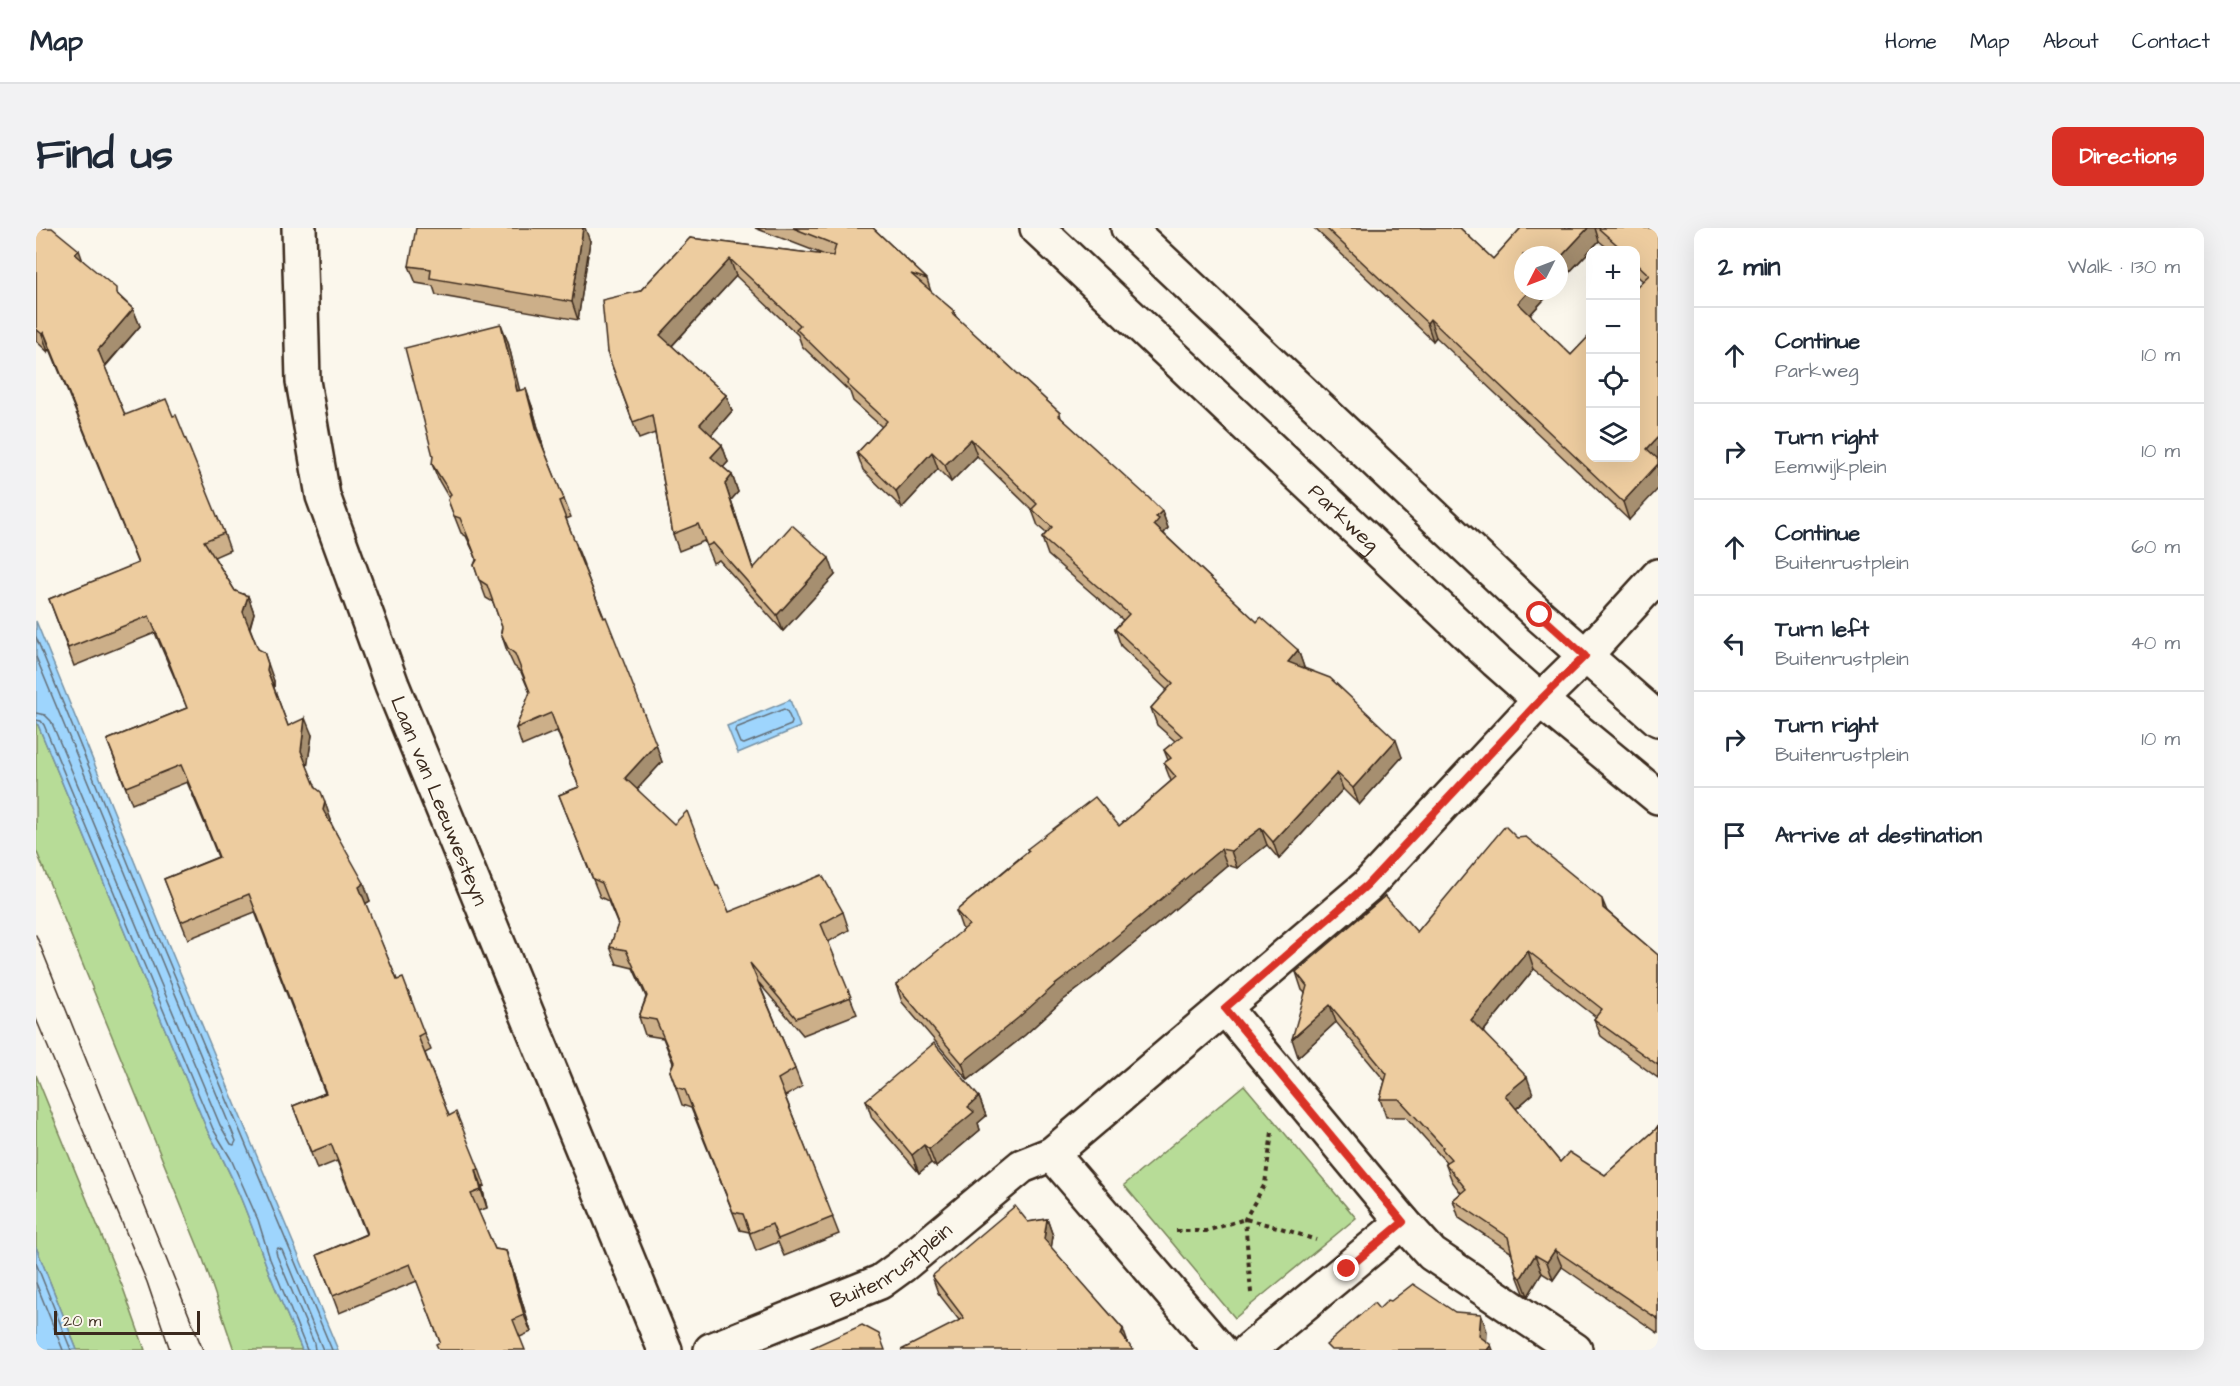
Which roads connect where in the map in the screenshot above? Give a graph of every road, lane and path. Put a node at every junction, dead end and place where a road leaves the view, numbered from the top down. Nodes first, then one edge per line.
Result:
1 (291, 228) edge
2 (1037, 228) edge
3 (1128, 228) edge
4 (1658, 576) edge
5 (1585, 656) junction
6 (1540, 700) junction
7 (1658, 718) edge
8 (1658, 796) edge
9 (1225, 1008) junction
10 (1301, 1099) junction
11 (1052, 1154) junction
12 (1245, 1219) junction
13 (1403, 1222) junction
14 (1138, 1253) junction
15 (1347, 1269) junction
16 (1274, 1329) junction
17 (664, 1350) edge
18 (711, 1350) edge
19 (1220, 1350) edge
20 (1249, 1350) edge
21 (1575, 1350) edge

1 - 17 street, Laan van Leeuwesteyn
2 - 6 street, Parkweg
3 - 5 street
4 - 5 street, Buitenrustplein
5 - 6 street, Buitenrustplein
5 - 7 street
6 - 8 street, Parkweg
6 - 9 street, Buitenrustplein
9 - 10 street
9 - 11 street, Buitenrustplein
10 - 12 path
10 - 13 street
11 - 14 street
11 - 18 street, Buitenrustplein
12 - 14 path
12 - 15 path
12 - 16 path
13 - 15 street
13 - 21 street
14 - 19 street
15 - 16 street
16 - 20 street

